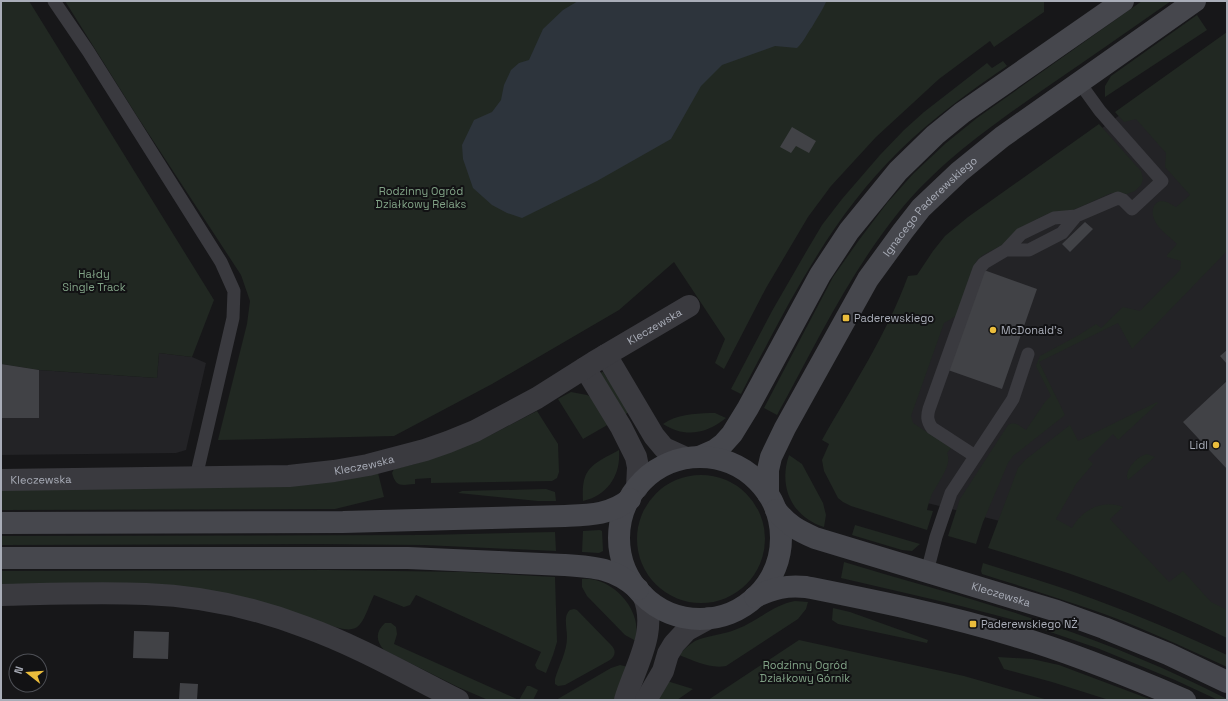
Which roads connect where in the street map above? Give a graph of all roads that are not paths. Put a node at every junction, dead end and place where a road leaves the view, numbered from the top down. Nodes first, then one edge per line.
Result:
1 (54, 1) edge
2 (1123, 1) edge
3 (1195, 1) edge
4 (1079, 82) junction
5 (1076, 216) junction
6 (1006, 250) junction
7 (689, 306) dead end
8 (1028, 354) dead end
9 (606, 355) junction
10 (585, 368) junction
11 (975, 456) junction
12 (692, 457) junction
13 (196, 477) junction
14 (1, 480) edge
15 (633, 493) junction
16 (772, 502) junction
17 (1, 523) edge
18 (1, 558) edge
19 (927, 572) junction
20 (640, 592) junction
21 (1, 595) edge
22 (754, 598) junction
23 (709, 618) junction
24 (1227, 682) edge
25 (458, 700) edge
26 (625, 700) edge
27 (646, 700) edge
28 (1184, 700) edge

1 - 13 lane
2 - 12 main road
3 - 4 main road, Ignacego Paderewskiego
4 - 5 lane
4 - 16 main road, Ignacego Paderewskiego
5 - 6 lane
5 - 6 lane
6 - 11 lane
7 - 9 street, Kleczewska
8 - 11 lane
9 - 10 street, Kleczewska
9 - 12 street
10 - 13 street, Kleczewska
10 - 15 street
11 - 19 lane
12 - 15 main road
12 - 16 main road, Kleczewska
13 - 14 street, Kleczewska
15 - 17 main road
15 - 20 main road
16 - 19 main road, Kleczewska
16 - 22 main road
18 - 20 main road
19 - 24 main road, Kleczewska
20 - 23 main road
20 - 26 street
21 - 25 street
22 - 23 main road
22 - 28 main road
23 - 27 street

